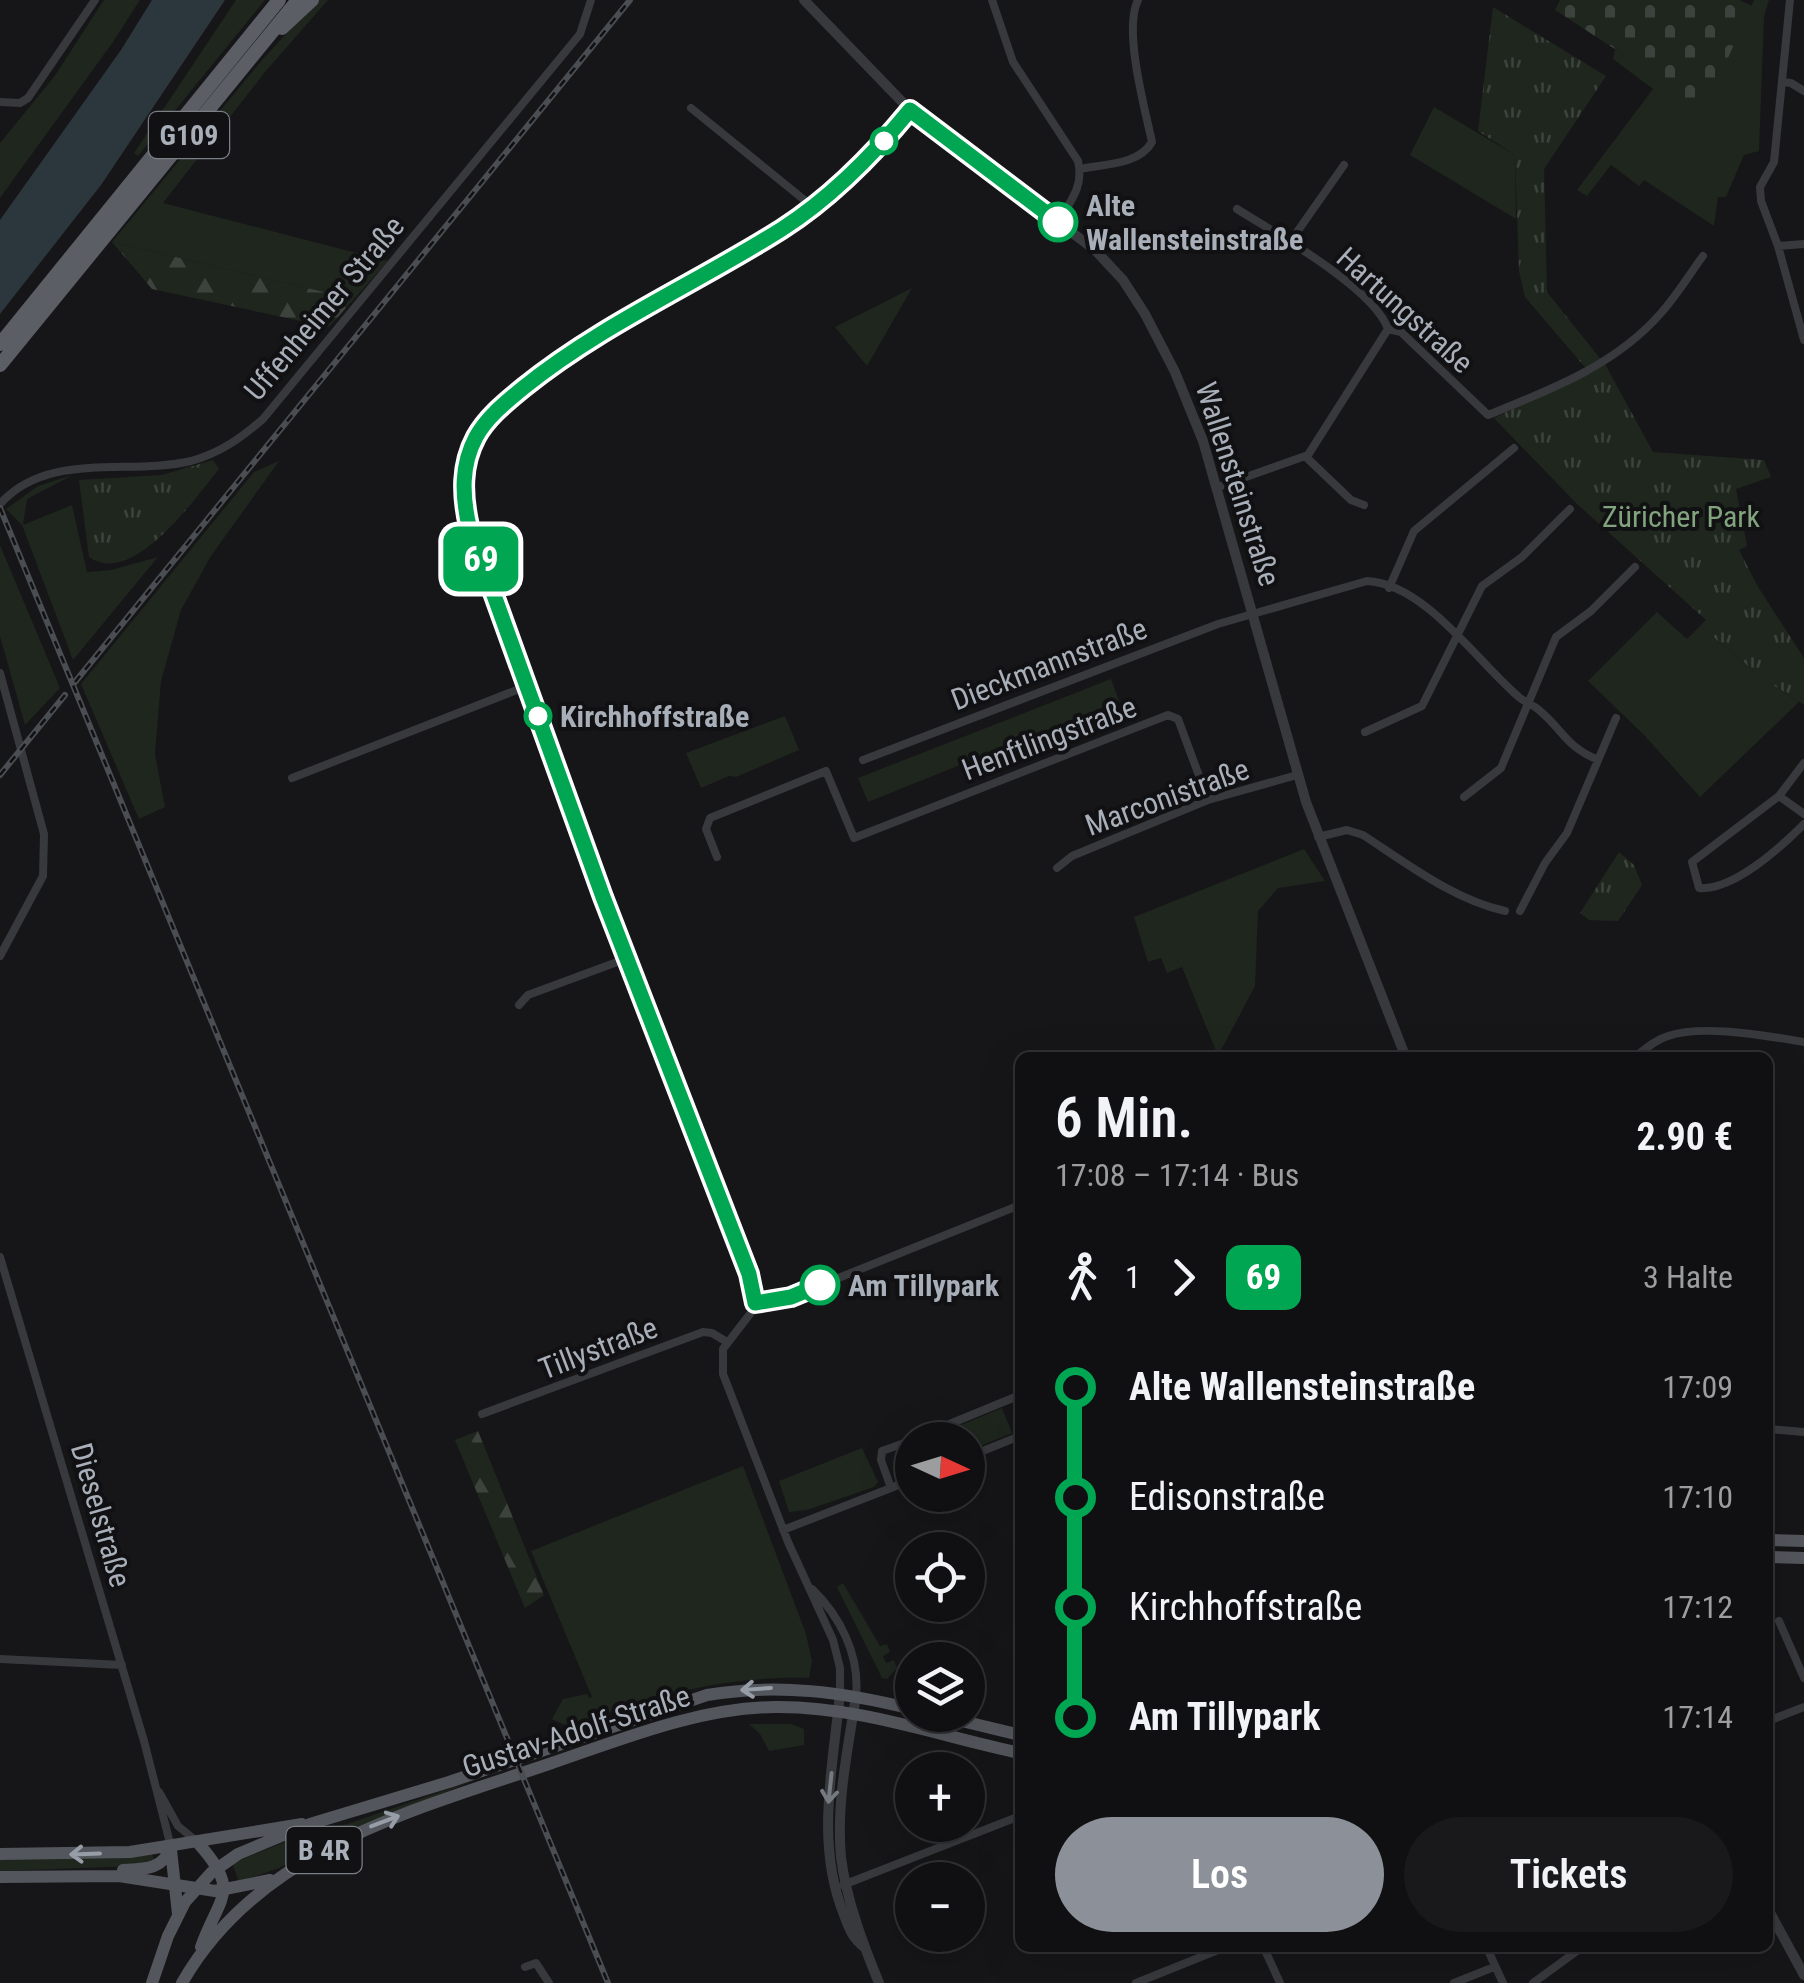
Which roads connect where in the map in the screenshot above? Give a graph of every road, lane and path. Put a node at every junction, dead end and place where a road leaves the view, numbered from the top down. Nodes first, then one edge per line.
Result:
1 (95, 0) edge
2 (276, 0) edge
3 (298, 0) edge
4 (312, 0) edge
5 (592, 0) edge
6 (804, 0) edge
7 (992, 0) edge
8 (1138, 0) edge
9 (1790, 0) edge
10 (269, 37) junction
11 (1782, 82) junction
12 (1804, 91) edge
13 (0, 102) edge
14 (691, 108) dead end
15 (910, 110) junction
16 (1344, 166) dead end
17 (1080, 169) junction
18 (813, 207) junction
19 (1238, 209) dead end
20 (1058, 222) junction
21 (1290, 242) junction
22 (1804, 244) edge
23 (1778, 246) junction
24 (1703, 256) dead end
25 (1388, 329) junction
26 (1804, 340) edge
27 (0, 344) edge
28 (0, 366) edge
29 (1514, 448) dead end
30 (1306, 457) junction
31 (1218, 487) junction
32 (0, 504) edge
33 (1364, 505) dead end
34 (1570, 509) dead end
35 (1635, 567) dead end
36 (1389, 588) junction
37 (1252, 612) junction
38 (1456, 634) junction
39 (0, 673) edge
40 (527, 686) junction
41 (1527, 703) junction
42 (1616, 718) dead end
43 (1366, 732) dead end
44 (863, 760) dead end
45 (1598, 760) junction
46 (1804, 762) edge
47 (1298, 775) junction
48 (292, 778) dead end
49 (1464, 796) dead end
50 (1779, 796) junction
51 (1208, 800) junction
52 (1804, 814) edge
53 (1804, 824) edge
54 (1318, 838) junction
55 (717, 857) dead end
56 (1057, 868) dead end
57 (1505, 911) dead end
58 (1520, 911) dead end
59 (0, 956) edge
60 (628, 958) junction
61 (519, 1005) dead end
62 (1804, 1042) edge
63 (1399, 1052) edge
64 (1643, 1052) edge
65 (1015, 1207) edge
66 (0, 1257) edge
67 (791, 1297) dead end
68 (728, 1342) junction
69 (1015, 1397) edge
70 (482, 1414) dead end
71 (956, 1422) edge
72 (1773, 1429) edge
73 (1804, 1430) edge
74 (1015, 1438) edge
75 (895, 1446) edge
76 (985, 1450) edge
77 (895, 1486) edge
78 (891, 1488) junction
79 (782, 1530) junction
80 (1773, 1540) edge
81 (1804, 1541) edge
82 (1773, 1558) edge
83 (1804, 1558) edge
84 (806, 1582) junction
85 (1779, 1621) dead end
86 (0, 1659) edge
87 (122, 1665) junction
88 (1804, 1678) edge
89 (840, 1693) junction
90 (856, 1696) junction
91 (895, 1705) edge
92 (1804, 1706) edge
93 (846, 1713) junction
94 (1773, 1719) edge
95 (985, 1726) edge
96 (1015, 1733) edge
97 (1015, 1753) edge
98 (156, 1786) junction
99 (1015, 1818) edge
100 (310, 1824) junction
101 (178, 1826) junction
102 (198, 1843) junction
103 (170, 1847) junction
104 (0, 1854) edge
105 (218, 1867) junction
106 (283, 1875) junction
107 (96, 1876) junction
108 (0, 1877) edge
109 (176, 1884) junction
110 (846, 1884) junction
111 (196, 1888) junction
112 (834, 1888) junction
113 (224, 1891) junction
114 (178, 1914) junction
115 (1773, 1919) edge
116 (864, 1947) junction
117 (1213, 1952) edge
118 (1266, 1952) edge
119 (1488, 1952) edge
120 (1576, 1952) edge
121 (196, 1960) junction
122 (525, 1967) dead end
123 (1494, 1967) junction
124 (1804, 1975) edge
125 (152, 1983) edge
126 (182, 1983) edge
127 (550, 1983) edge
128 (879, 1983) edge
129 (1136, 1983) edge
130 (1280, 1983) edge
131 (1454, 1983) edge
132 (1503, 1983) edge
133 (1532, 1983) edge

1 - 13 street
2 - 27 highway, G109
3 - 10 highway, G109
4 - 10 highway
5 - 32 street, Uffenheimer Straße
6 - 15 street, Wallensteinstraße
7 - 17 street
8 - 17 street
9 - 11 street
10 - 28 highway, G109
11 - 12 street
11 - 23 street
14 - 18 street
15 - 18 street
15 - 20 street, Wallensteinstraße
16 - 21 street
17 - 20 street
18 - 40 street
19 - 21 street, Hartungstraße
20 - 31 street, Wallensteinstraße
21 - 25 street, Hartungstraße
22 - 23 street
23 - 26 street
24 - 25 street, Hartungstraße
25 - 30 street
29 - 36 street
30 - 31 street
30 - 33 street
31 - 37 street, Wallensteinstraße
34 - 38 street
35 - 41 street
36 - 37 street, Dieckmannstraße
36 - 38 street
37 - 44 street, Dieckmannstraße
37 - 47 street, Wallensteinstraße
38 - 41 street
38 - 43 street
39 - 59 street
40 - 48 street
40 - 60 street
41 - 45 street
41 - 49 street
42 - 45 street
45 - 58 street
46 - 50 street
47 - 51 street, Marconistraße
47 - 54 street, Wallensteinstraße
50 - 52 street
50 - 53 street
51 - 55 street, Henftlingstraße
51 - 56 street, Marconistraße
54 - 57 street
54 - 63 street, Wallensteinstraße
60 - 61 street
60 - 68 street
62 - 64 street
65 - 67 street
66 - 87 street, Dieselstraße
68 - 70 street, Tillystraße
68 - 79 street
69 - 71 street
72 - 73 street
74 - 76 street
75 - 78 street
77 - 78 street
78 - 79 street
79 - 84 street
80 - 81 main road
82 - 83 main road
84 - 89 street
84 - 90 street
85 - 88 street
86 - 87 street
87 - 98 street, Dieselstraße
89 - 90 main road, Gustav-Adolf-Straße / B 4R
89 - 93 street
89 -> 100 main road, Gustav-Adolf-Straße / B 4R
90 - 91 main road, Gustav-Adolf-Straße / B 4R
90 - 93 street
92 - 94 street
93 - 97 main road, Gustav-Adolf-Straße / B 4R
106 -> 93 main road, Gustav-Adolf-Straße / B 4R
93 - 110 street
93 -> 112 street
95 - 96 main road
98 - 101 street, Dieselstraße
98 - 103 street, Dieselstraße
99 - 110 street
100 - 102 main road, Gustav-Adolf-Straße
100 - 105 main road, Gustav-Adolf-Straße / B 4R
101 - 102 street, Dieselstraße
101 - 103 street
102 - 103 main road, Gustav-Adolf-Straße
102 - 105 main road
103 -> 104 main road, Gustav-Adolf-Straße
103 - 107 main road
103 - 109 main road
105 - 111 main road, Gustav-Adolf-Straße / B 4R
105 - 113 main road
106 - 113 main road
106 - 121 main road, Gustav-Adolf-Straße / B 4R
107 - 108 main road
107 - 109 main road
109 - 111 main road
109 - 114 main road
110 - 112 street
110 - 116 street
111 - 113 main road
111 - 114 main road, Gustav-Adolf-Straße / B 4R
112 - 116 street
113 - 121 main road, Gustav-Adolf-Straße
114 - 125 main road, Gustav-Adolf-Straße / B 4R
115 - 124 street
116 - 128 street
117 - 129 street
118 - 130 street
119 - 123 street
120 - 133 street
121 - 126 main road, Gustav-Adolf-Straße / B 4R
122 - 127 street
123 - 131 street
123 - 132 street

